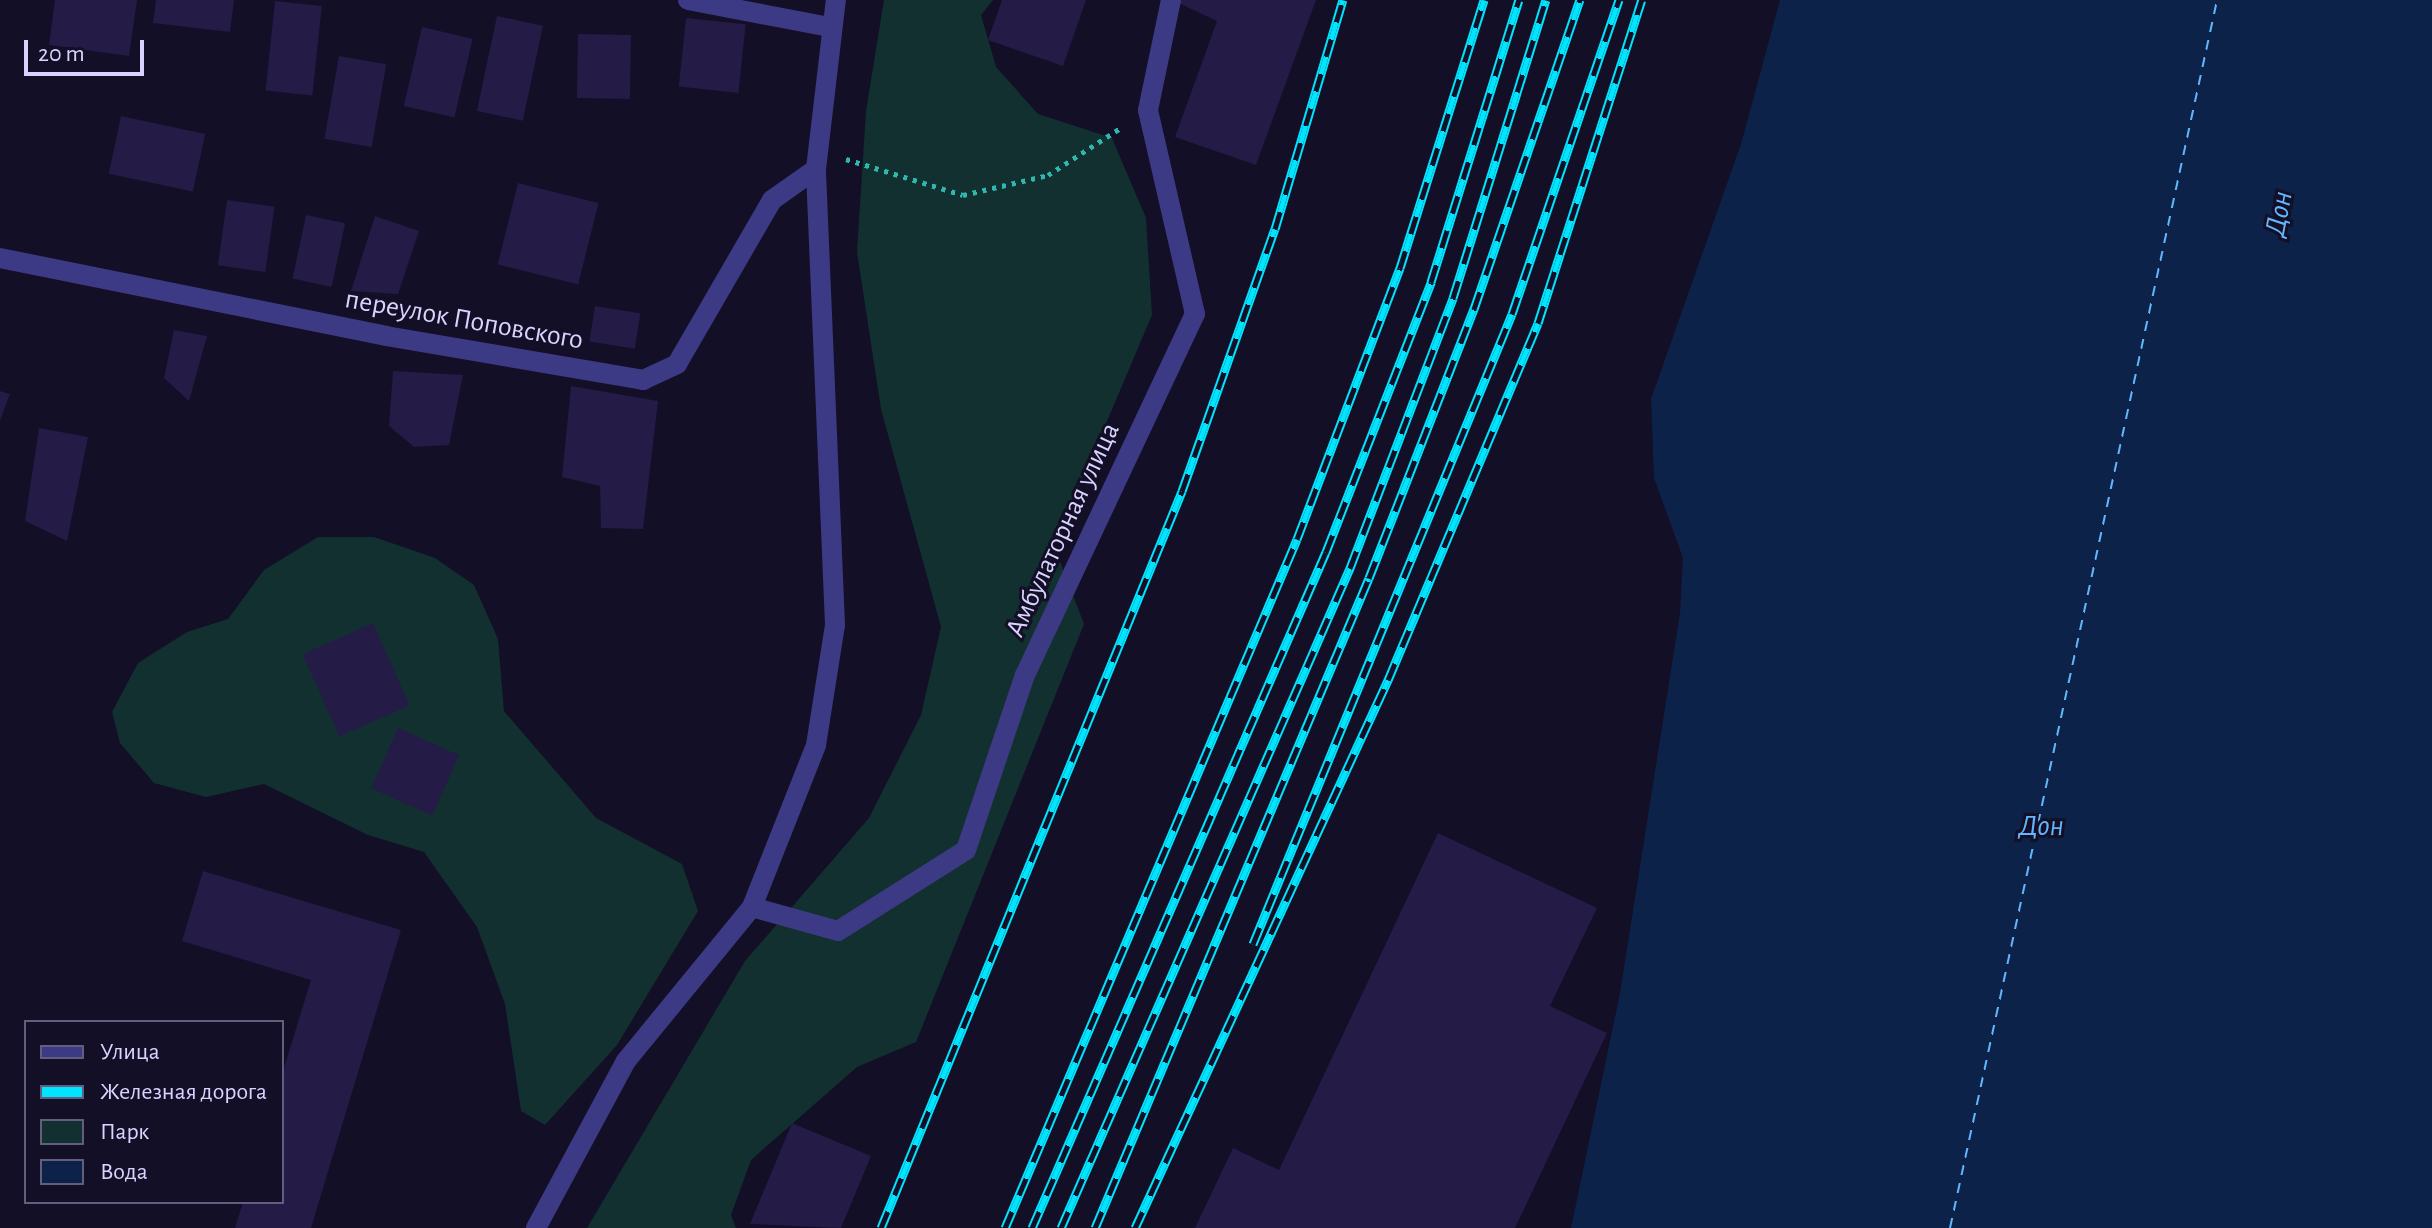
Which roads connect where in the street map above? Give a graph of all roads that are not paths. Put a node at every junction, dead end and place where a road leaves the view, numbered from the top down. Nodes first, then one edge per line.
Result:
1 (688, 0) edge
2 (836, 0) edge
3 (1171, 0) edge
4 (829, 27) junction
5 (817, 160) junction
6 (0, 258) edge
7 (752, 907) junction
8 (536, 1228) edge

1 - 4 street
2 - 4 street
3 - 7 street, Амбулаторная улица
4 - 5 street
5 - 6 street, переулок Поповского
5 - 7 street
7 - 8 street

